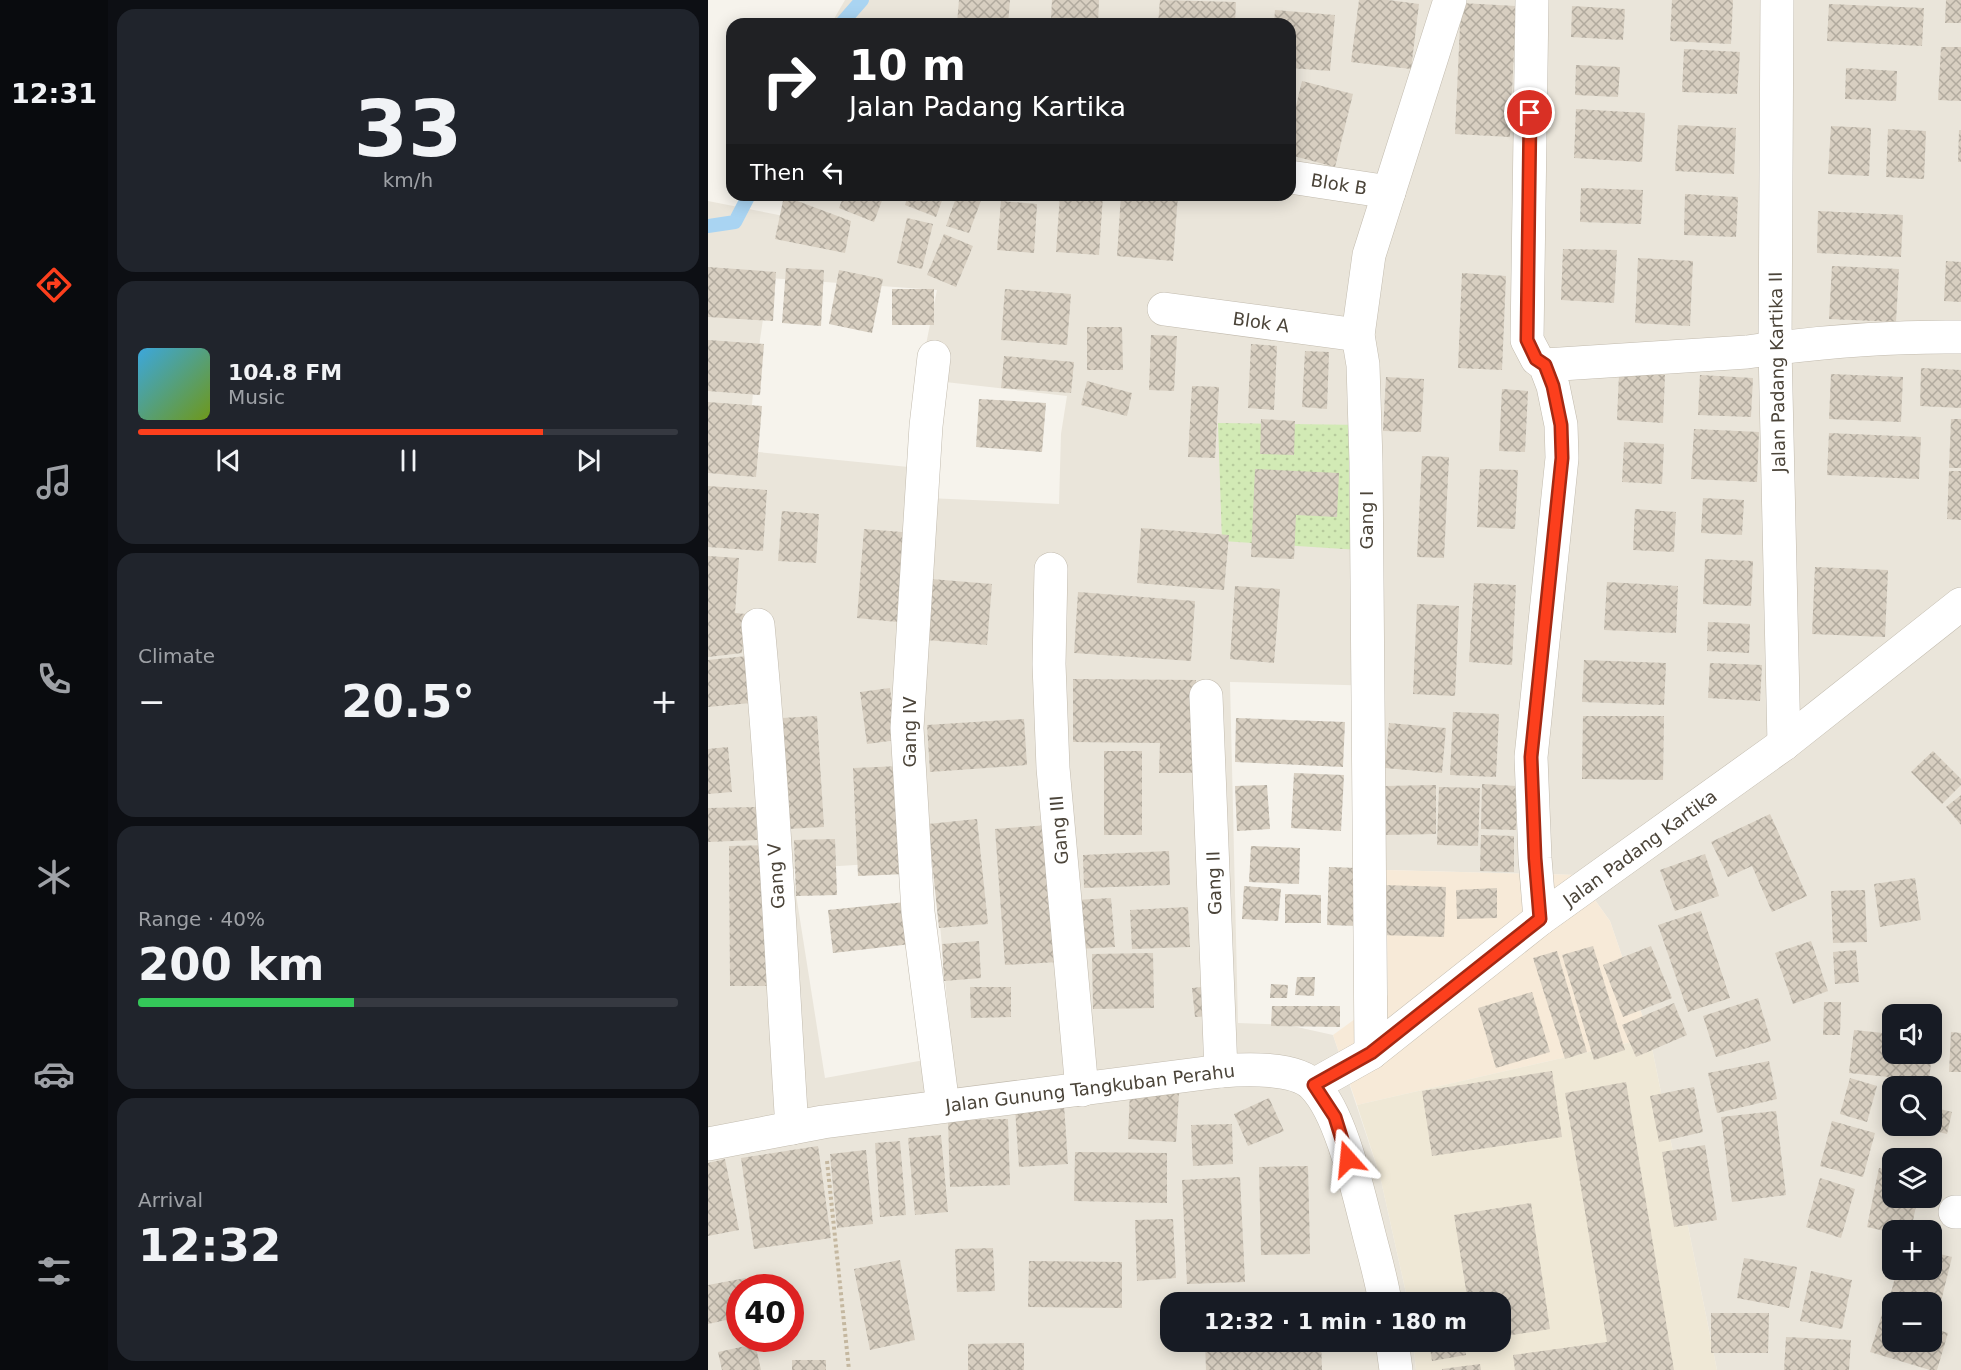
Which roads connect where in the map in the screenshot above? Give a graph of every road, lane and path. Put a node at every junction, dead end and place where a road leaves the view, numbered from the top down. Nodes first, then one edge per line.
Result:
1 (1532, 0) edge
2 (1777, 0) edge
3 (1441, 1) edge
4 (1296, 178) edge
5 (1389, 192) junction
6 (1164, 309) dead end
7 (1358, 335) junction
8 (1961, 337) edge
9 (1775, 348) junction
10 (934, 357) dead end
11 (1545, 365) junction
12 (1051, 569) dead end
13 (1961, 604) edge
14 (758, 625) dead end
15 (1206, 696) dead end
16 (1784, 744) junction
17 (1540, 919) junction
18 (1371, 1053) junction
19 (1221, 1071) junction
20 (1314, 1085) junction
21 (1082, 1090) junction
22 (943, 1106) junction
23 (808, 1125) junction
24 (708, 1144) edge
25 (1383, 1292) edge
26 (1394, 1352) edge
27 (849, 1370) edge
28 (1396, 1370) edge

1 - 11 street
2 - 9 street, Jalan Padang Kartika II
3 - 5 street, Gang I
4 - 5 street, Blok B
5 - 7 street, Gang I
6 - 7 street, Blok A
7 - 18 street, Gang I
8 - 9 street
9 - 11 street
9 - 16 street, Jalan Padang Kartika II
10 - 22 street, Gang IV
11 - 17 street
12 - 21 street, Gang III
13 - 16 street, Jalan Padang Kartika
14 - 23 street, Gang V
15 - 19 street, Gang II
16 - 17 street, Jalan Padang Kartika
17 - 18 street, Jalan Padang Kartika
18 - 20 street, Jalan Padang Kartika
19 - 20 street, Jalan Gunung Tangkuban Perahu
19 - 21 street, Jalan Gunung Tangkuban Perahu
20 - 25 street
21 - 22 street, Jalan Gunung Tangkuban Perahu
22 - 23 street, Jalan Gunung Tangkuban Perahu
23 - 24 street, Jalan Gunung Tangkuban Perahu
23 - 27 path
26 - 28 street

